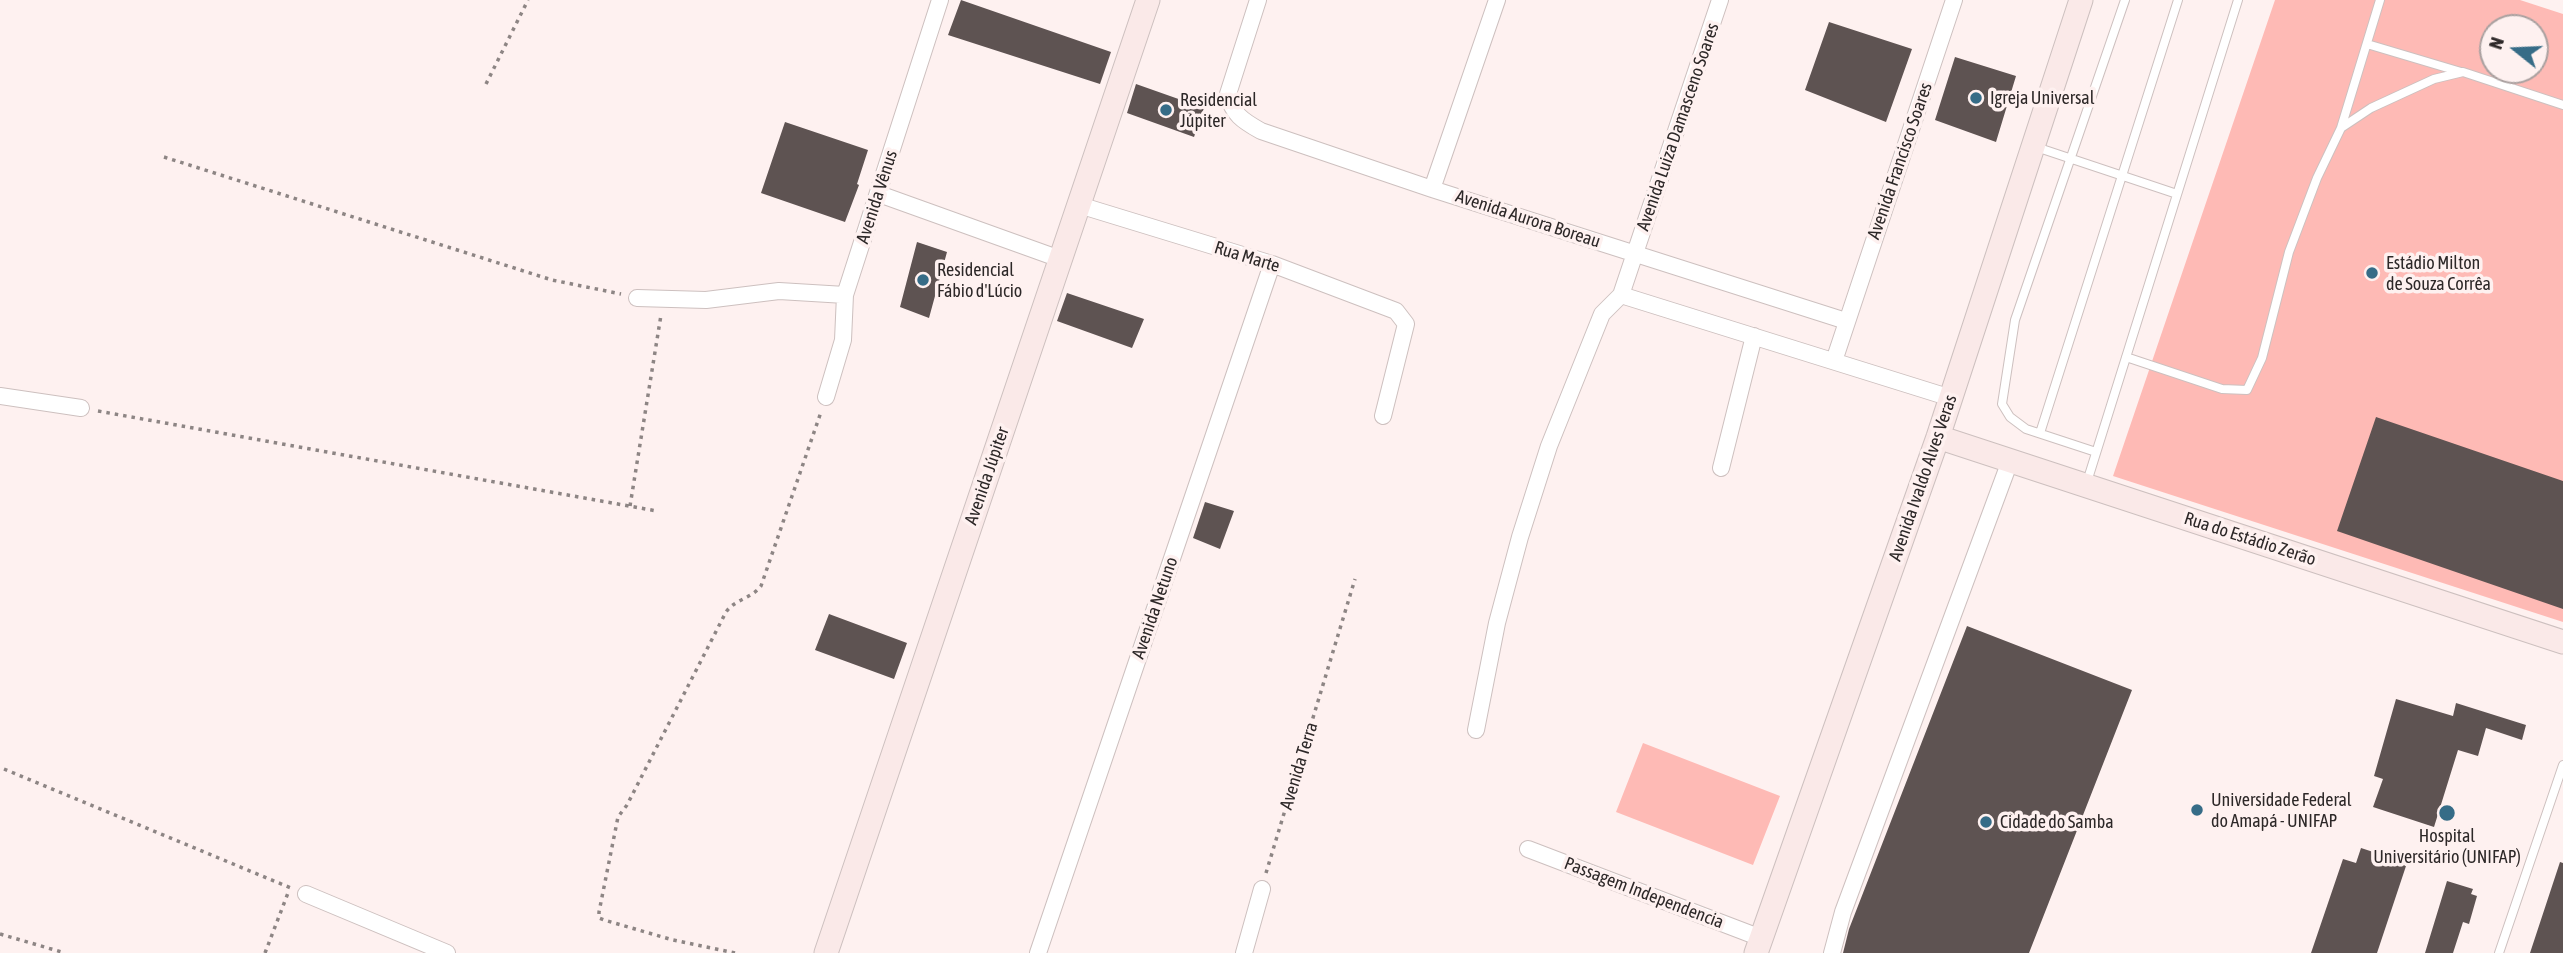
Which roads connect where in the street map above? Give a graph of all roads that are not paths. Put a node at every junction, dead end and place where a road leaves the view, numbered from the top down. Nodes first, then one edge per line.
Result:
1 (940, 0) edge
2 (1148, 0) edge
3 (1258, 0) edge
4 (1497, 0) edge
5 (1720, 0) edge
6 (1954, 0) edge
7 (2081, 0) edge
8 (2125, 0) edge
9 (2178, 0) edge
10 (2238, 0) edge
11 (2380, 0) edge
12 (2367, 44) junction
13 (2463, 72) junction
14 (2563, 105) edge
15 (2341, 128) junction
16 (2033, 146) junction
17 (2070, 159) junction
18 (2122, 176) junction
19 (1432, 189) junction
20 (879, 194) junction
21 (2177, 194) junction
22 (1079, 205) junction
23 (1635, 253) junction
24 (1060, 259) junction
25 (1272, 264) junction
26 (845, 295) junction
27 (1621, 295) junction
28 (640, 298) road end
29 (1846, 321) junction
30 (1754, 336) junction
31 (2126, 357) junction
32 (1834, 361) junction
33 (0, 396) edge
34 (827, 397) road end
35 (1951, 398) junction
36 (80, 408) road end
37 (1383, 416) dead end
38 (2040, 433) junction
39 (1938, 437) junction
40 (2096, 452) junction
41 (2010, 461) junction
42 (1721, 468) dead end
43 (2085, 485) junction
44 (2563, 642) edge
45 (1476, 730) dead end
46 (2563, 765) edge
47 (2560, 782) edge
48 (1528, 849) dead end
49 (1262, 889) road end
50 (306, 894) road end
51 (1759, 945) edge
52 (447, 953) edge
53 (826, 953) edge
54 (1038, 953) edge
55 (1244, 953) edge
56 (1832, 953) edge
57 (2499, 953) edge

1 - 20 street, Avenida Vênus
2 - 22 street, Avenida Júpiter
3 - 19 street, Avenida Aurora Boreau
4 - 19 street
5 - 23 street, Avenida Luiza Damasceno Soares
6 - 29 street, Avenida Francisco Soares
7 - 16 street, Avenida Ivaldo Alves Veras
8 - 17 lane
9 - 18 lane
10 - 21 lane
11 - 12 lane
12 - 13 lane
12 - 15 lane
13 - 14 lane
13 - 15 lane
15 - 31 lane
16 - 17 lane
16 - 35 street, Avenida Ivaldo Alves Veras
17 - 18 lane
17 - 38 lane
18 - 21 lane
18 - 38 lane
19 - 23 street, Avenida Aurora Boreau
20 - 24 street
20 - 26 street, Avenida Vênus
21 - 31 lane
22 - 24 street, Avenida Júpiter
22 - 25 street, Rua Marte
23 - 27 street, Avenida Luiza Damasceno Soares
23 - 29 street, Avenida Aurora Boreau
24 - 53 street, Avenida Júpiter
25 - 37 street, Rua Marte
25 - 54 street, Avenida Netuno
26 - 28 street
26 - 34 street, Avenida Vênus
27 - 30 street
27 - 45 street
29 - 32 street, Avenida Francisco Soares
30 - 32 street
30 - 42 street
31 - 40 lane
32 - 35 street
33 - 36 street
35 - 39 street, Avenida Ivaldo Alves Veras
38 - 40 lane
39 - 41 street, Rua do Estádio Zerão
39 - 51 street, Avenida Ivaldo Alves Veras
40 - 43 lane
41 - 43 street, Rua do Estádio Zerão
41 - 56 street
43 - 44 street, Rua do Estádio Zerão
46 - 47 lane
47 - 57 lane
48 - 51 street, Passagem Independencia
49 - 55 street
50 - 52 street

